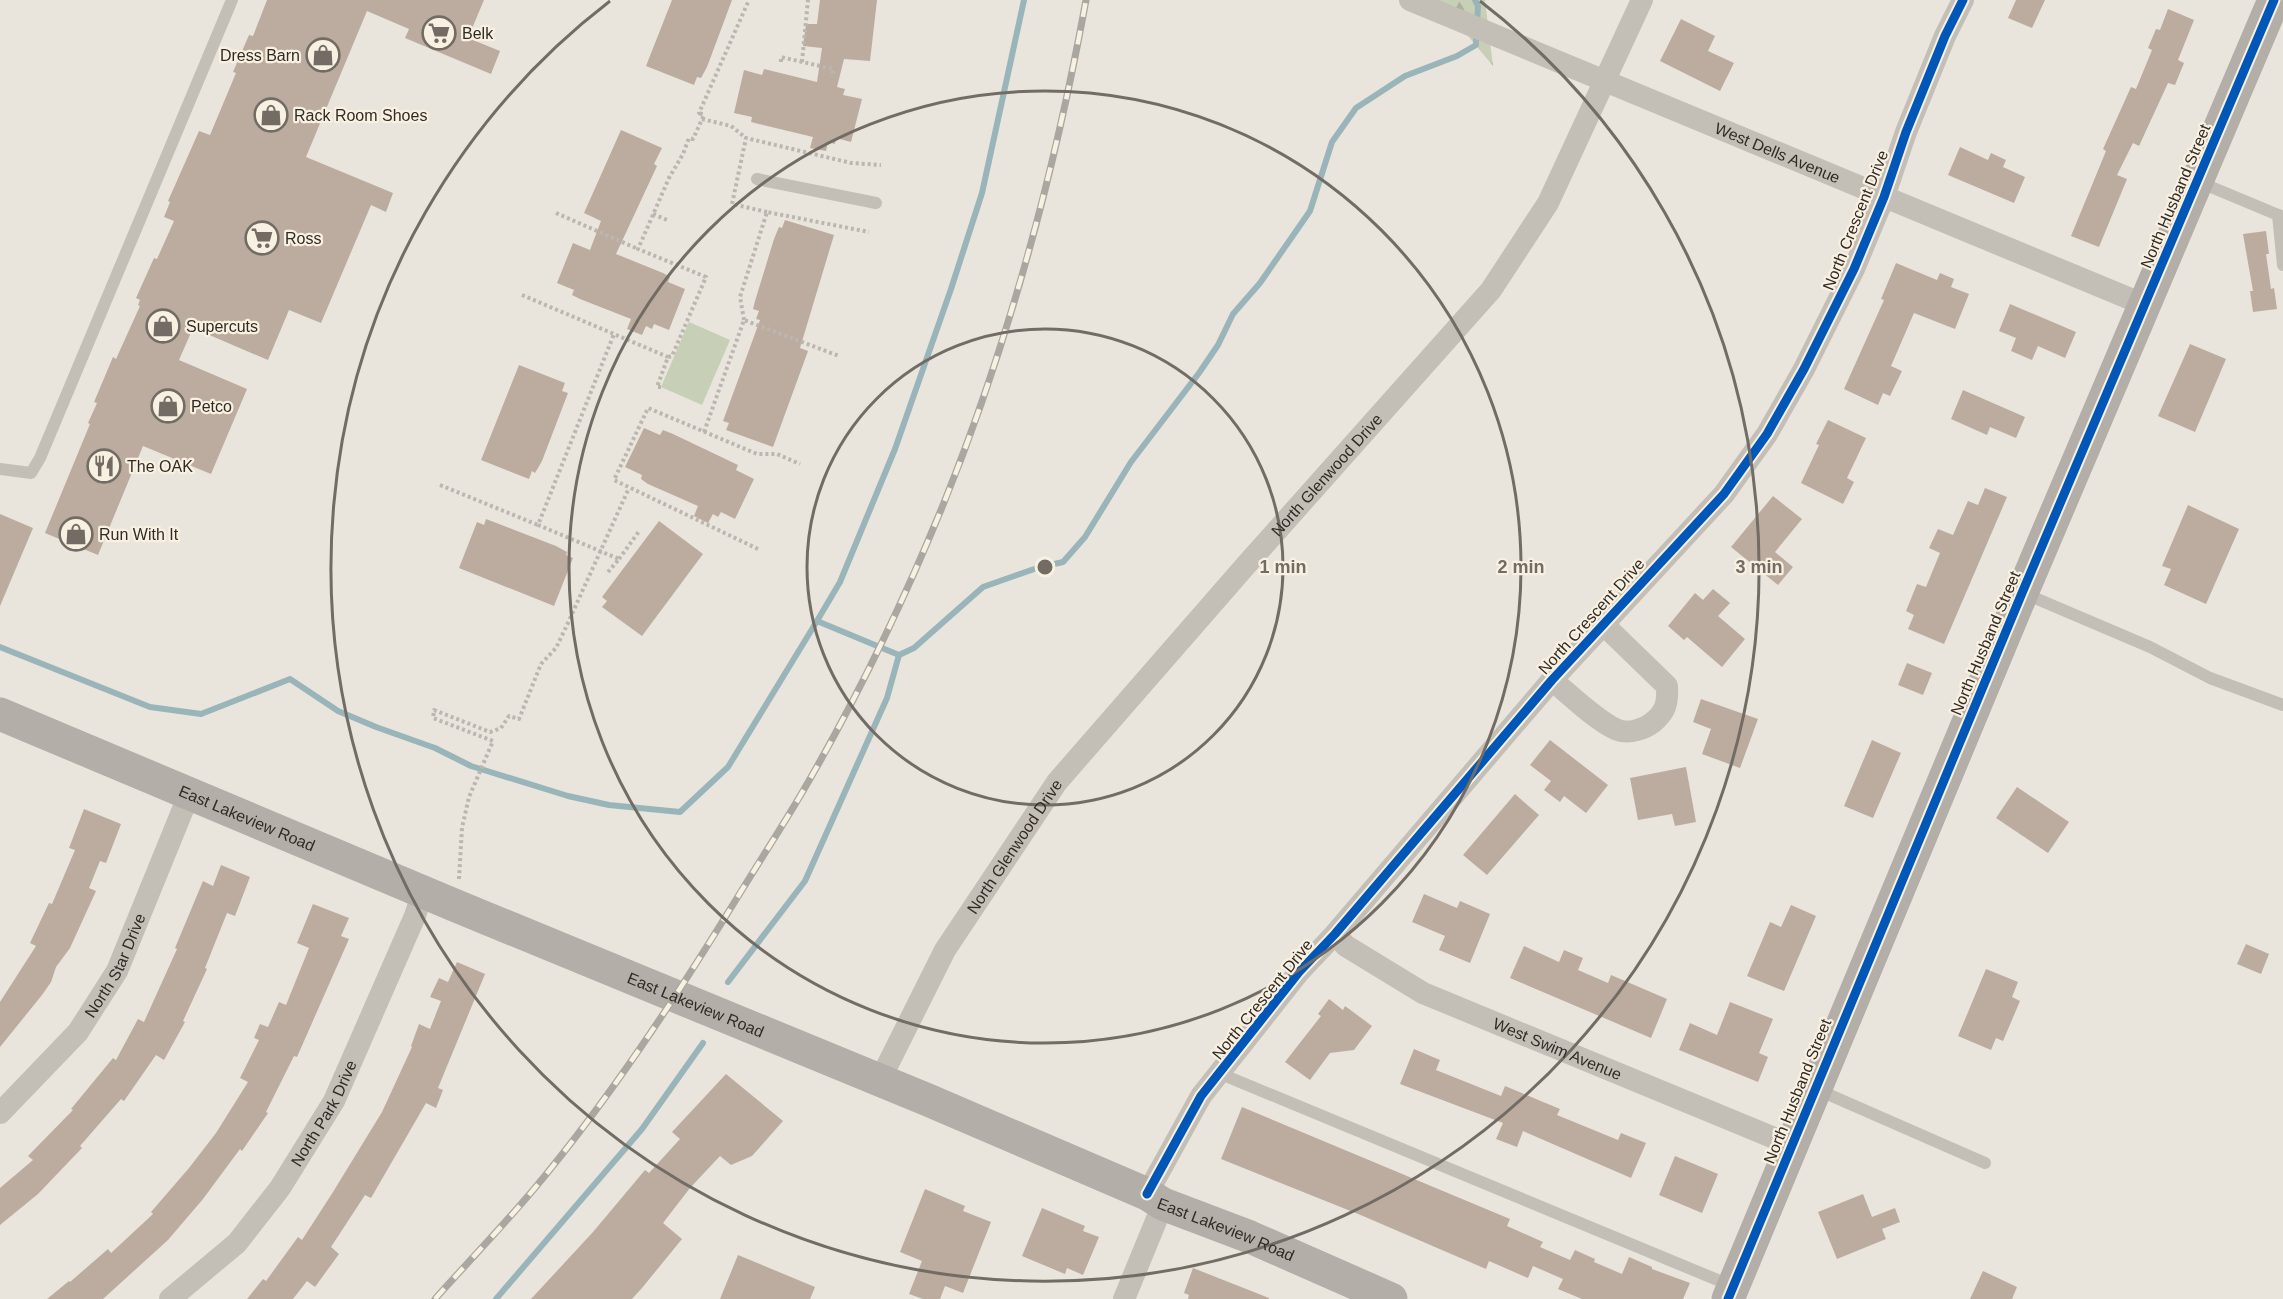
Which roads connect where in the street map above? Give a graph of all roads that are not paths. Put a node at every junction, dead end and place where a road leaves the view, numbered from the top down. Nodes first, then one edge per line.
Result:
1 (231, 0) edge
2 (1410, 0) edge
3 (1642, 0) edge
4 (1963, 0) edge
5 (2274, 0) edge
6 (1604, 81) junction
7 (757, 179) dead end
8 (2198, 182) junction
9 (1884, 197) junction
10 (876, 203) dead end
11 (2280, 216) edge
12 (2283, 265) edge
13 (2145, 305) junction
14 (0, 469) edge
15 (2022, 593) junction
16 (1604, 624) junction
17 (1552, 680) junction
18 (2283, 705) edge
19 (0, 714) edge
20 (190, 792) junction
21 (423, 891) junction
22 (1335, 934) junction
23 (1221, 1074) junction
24 (880, 1080) junction
25 (1814, 1088) junction
26 (0, 1113) edge
27 (1791, 1145) junction
28 (1985, 1163) dead end
29 (1155, 1199) junction
30 (1731, 1293) edge
31 (170, 1299) edge
32 (1124, 1299) edge
33 (1391, 1299) edge

1 - 14 lane
2 - 6 street, West Dells Avenue
3 - 6 street, North Glenwood Drive
4 - 9 street, North Crescent Drive
5 - 8 main road, North Husband Street
6 - 9 street, West Dells Avenue
6 - 24 street, North Glenwood Drive
7 - 10 lane
8 - 11 lane
8 - 13 main road, North Husband Street
9 - 13 street, West Dells Avenue
9 - 16 street, North Crescent Drive
11 - 12 lane
13 - 15 main road, North Husband Street
15 - 18 lane
15 - 25 main road, North Husband Street
16 - 17 street, North Crescent Drive
16 - 17 street
17 - 22 street, North Crescent Drive
19 - 20 main road, East Lakeview Road
20 - 21 main road, East Lakeview Road
20 - 26 street, North Star Drive
21 - 24 main road, East Lakeview Road
21 - 31 street, North Park Drive
22 - 23 street, North Crescent Drive
22 - 27 street, West Swim Avenue
23 - 29 street, North Crescent Drive
23 - 30 lane
24 - 29 main road, East Lakeview Road
25 - 27 main road, North Husband Street
25 - 28 lane
27 - 30 main road, North Husband Street
29 - 32 street, North Crescent Drive
29 - 33 main road, East Lakeview Road

